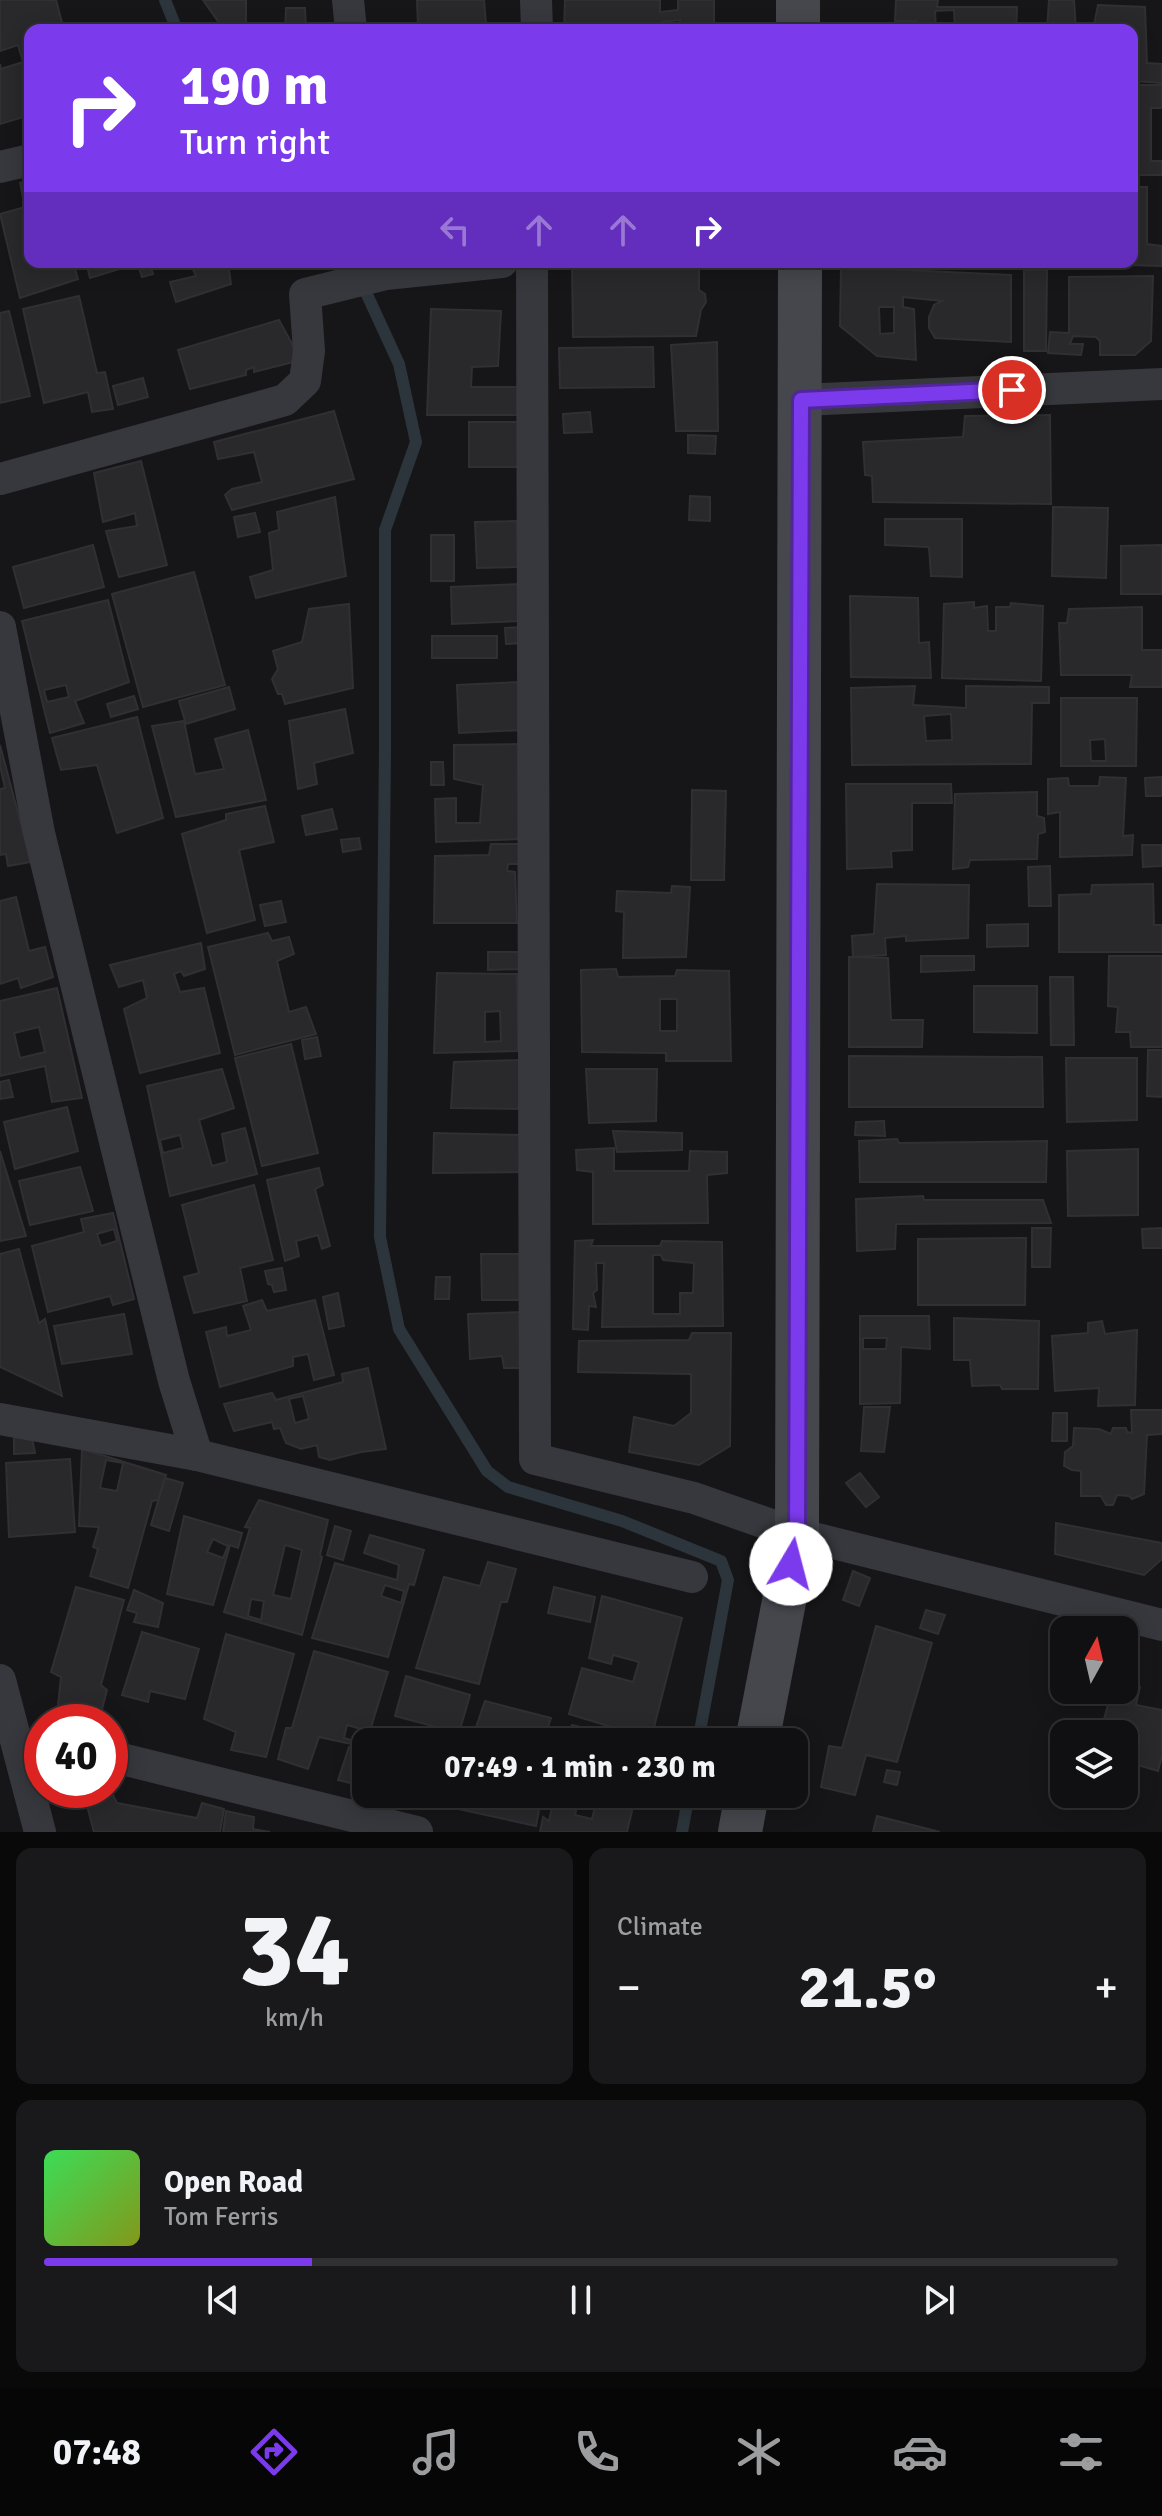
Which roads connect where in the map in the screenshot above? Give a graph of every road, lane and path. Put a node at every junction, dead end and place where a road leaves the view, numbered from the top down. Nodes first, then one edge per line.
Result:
1 (348, 0) edge
2 (536, 0) edge
3 (798, 0) edge
4 (350, 24) edge
5 (537, 24) edge
6 (798, 24) edge
7 (24, 161) edge
8 (0, 167) edge
9 (444, 268) edge
10 (532, 268) edge
11 (800, 268) edge
12 (1162, 384) edge
13 (801, 400) junction
14 (0, 479) edge
15 (0, 627) edge
16 (0, 1419) edge
17 (197, 1455) junction
18 (797, 1534) junction
19 (692, 1577) dead end
20 (1162, 1625) edge
21 (0, 1680) edge
22 (760, 1728) edge
23 (24, 1729) edge
24 (128, 1760) edge
25 (37, 1808) edge
26 (744, 1808) edge
27 (40, 1832) edge
28 (417, 1832) edge
29 (740, 1832) edge

1 - 4 street
2 - 5 street
3 - 6 street
7 - 8 street
9 - 14 street
10 - 18 street
11 - 13 street
12 - 13 street
13 - 18 street
15 - 17 street
16 - 17 street
17 - 19 street
18 - 20 street
18 - 22 street
21 - 23 street
24 - 28 street
25 - 27 street
26 - 29 street

